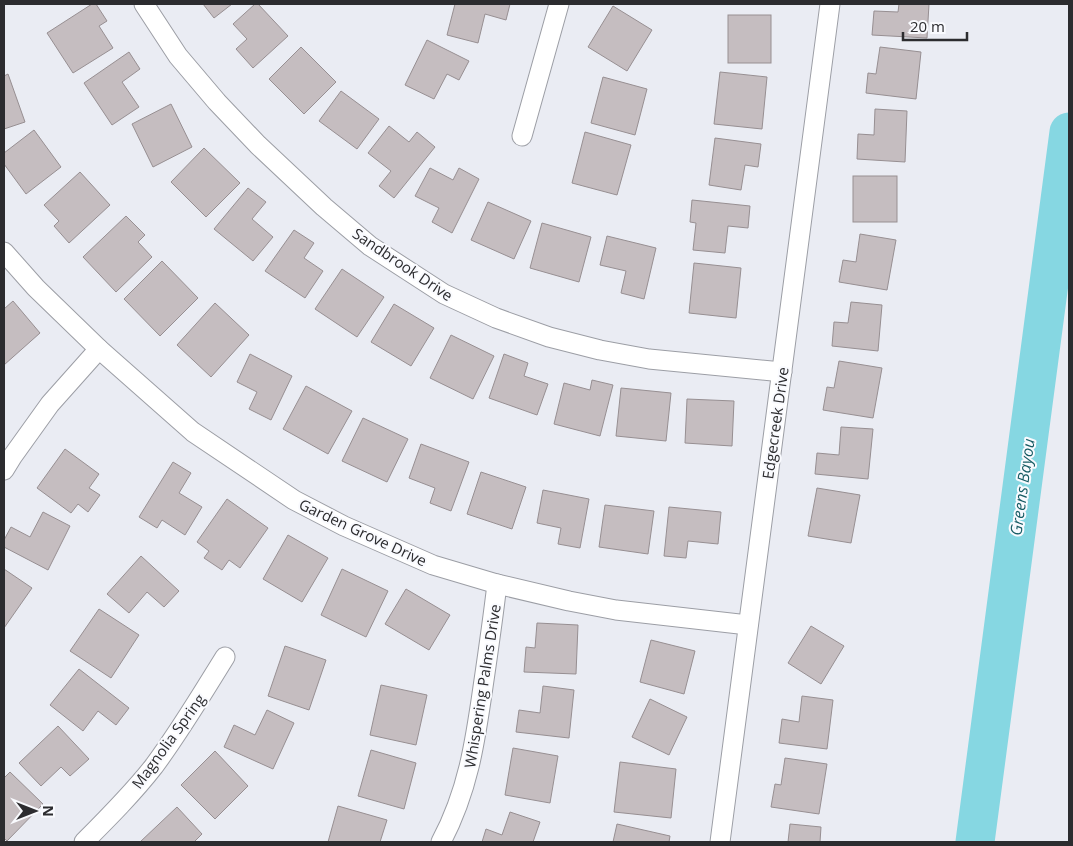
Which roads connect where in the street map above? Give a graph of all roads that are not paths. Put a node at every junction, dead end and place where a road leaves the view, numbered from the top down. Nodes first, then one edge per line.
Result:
1 (144, 4) edge
2 (559, 4) edge
3 (830, 4) edge
4 (522, 136) dead end
5 (4, 252) edge
6 (99, 349) junction
7 (782, 372) junction
8 (4, 470) edge
9 (498, 584) junction
10 (748, 625) junction
11 (225, 657) dead end
12 (84, 842) edge
13 (441, 842) edge
14 (720, 842) edge

1 - 7 street, Sandbrook Drive
2 - 4 street
3 - 7 street, Edgecreek Drive
5 - 6 street, Garden Grove Drive
6 - 8 street
6 - 9 street, Garden Grove Drive
7 - 10 street, Edgecreek Drive
9 - 10 street, Garden Grove Drive
9 - 13 street, Whispering Palms Drive
10 - 14 street, Edgecreek Drive
11 - 12 street, Magnolia Spring

